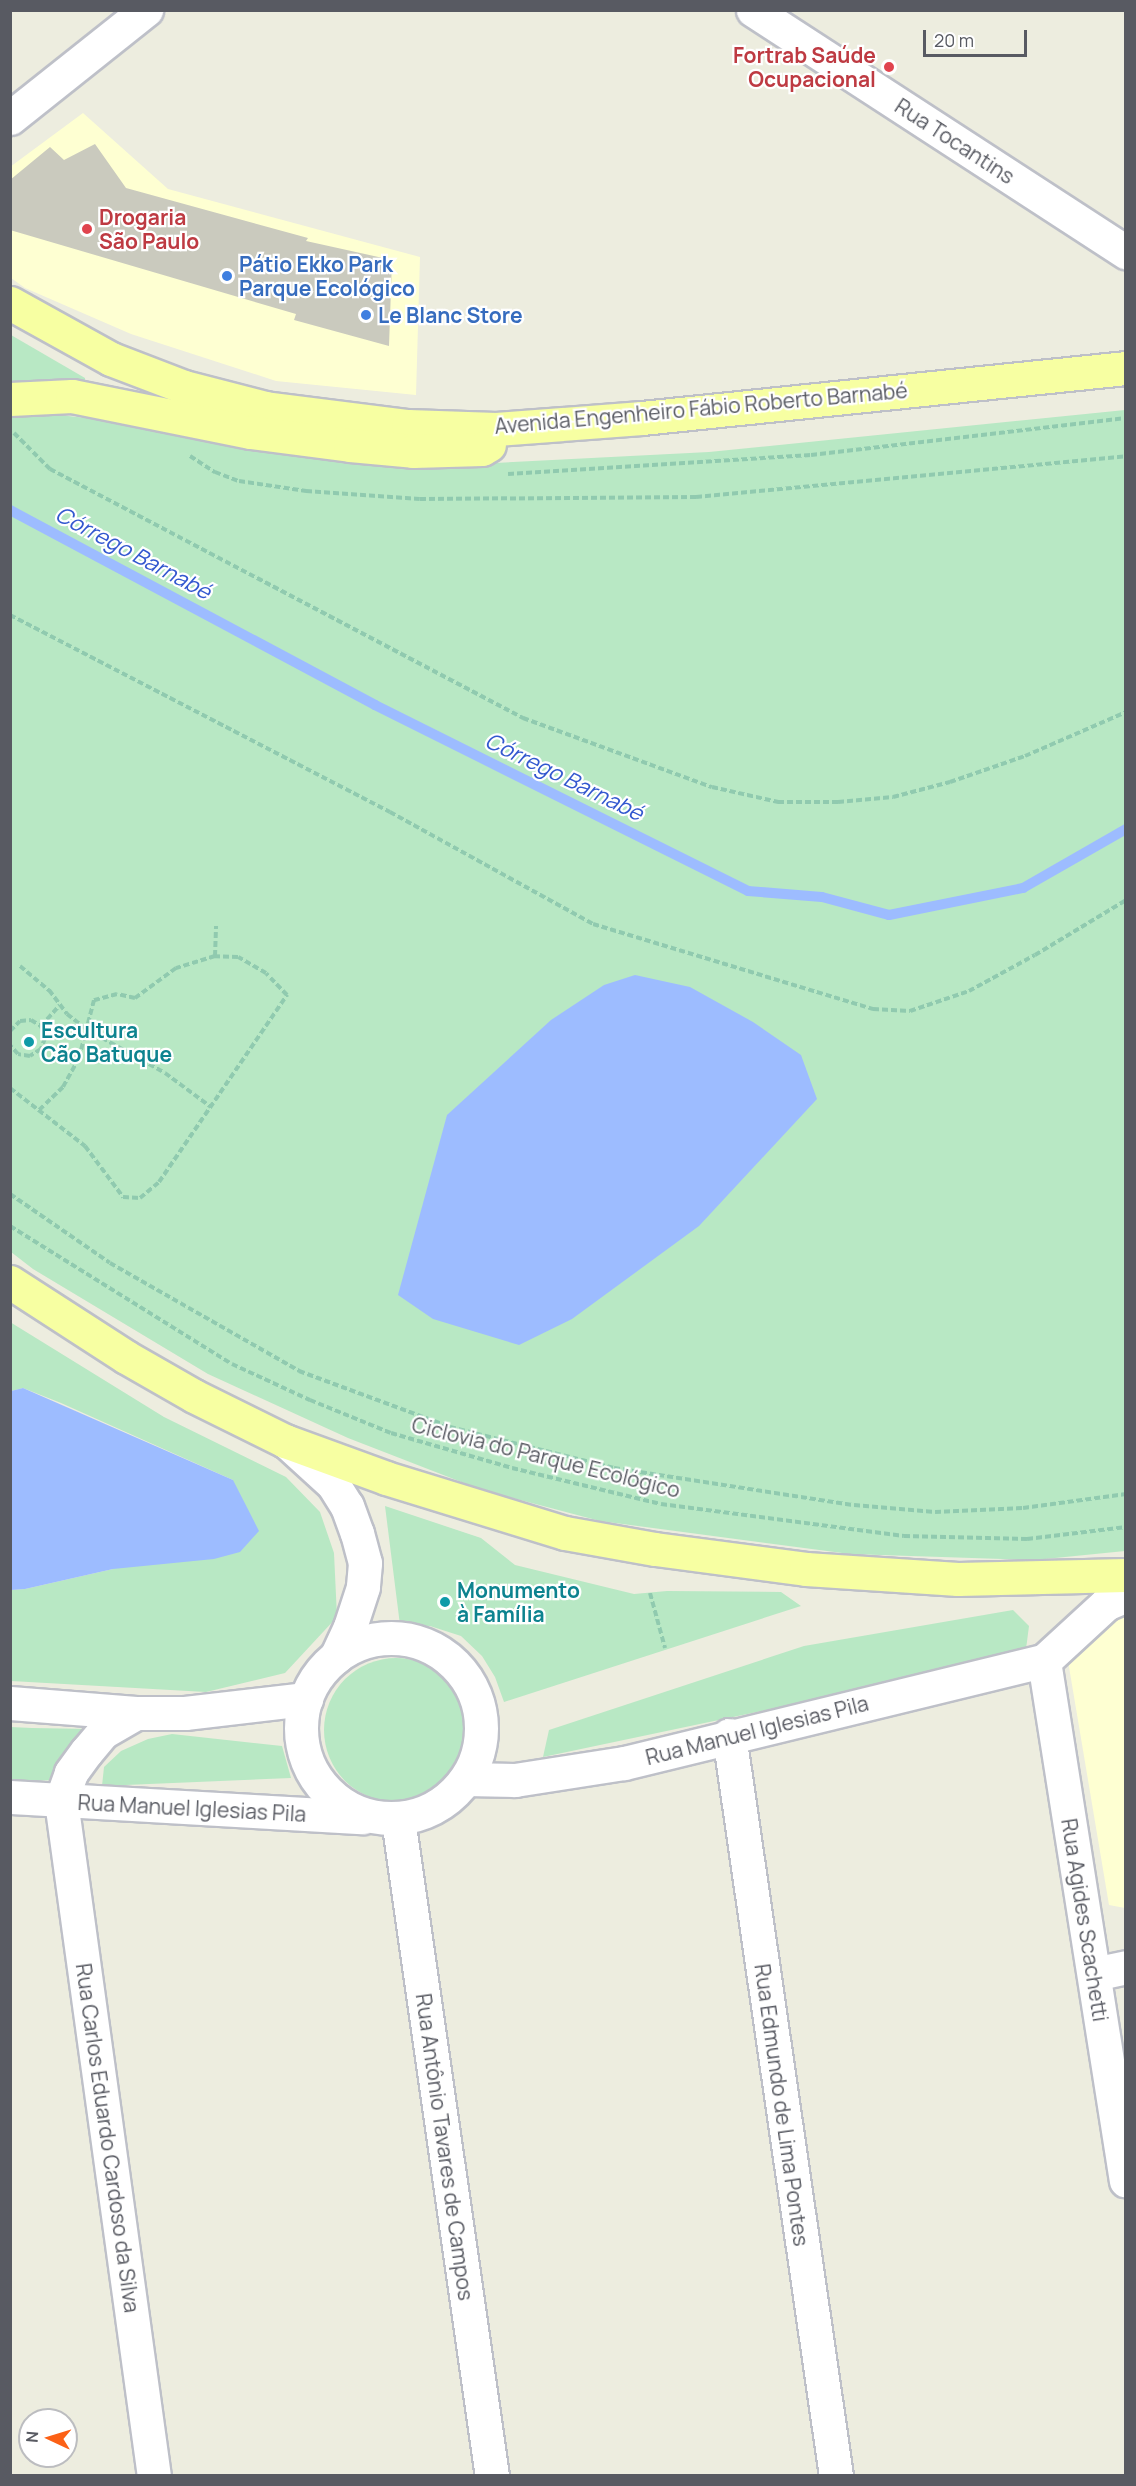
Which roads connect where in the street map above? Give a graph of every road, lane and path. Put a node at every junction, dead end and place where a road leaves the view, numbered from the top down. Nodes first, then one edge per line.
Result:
1 (147, 10) edge
2 (753, 10) edge
3 (10, 118) edge
4 (1125, 252) edge
5 (10, 303) edge
6 (1125, 369) edge
7 (11, 414) edge
8 (523, 427) junction
9 (186, 454) dead end
10 (1125, 456) edge
11 (10, 615) edge
12 (1125, 712) edge
13 (1125, 900) edge
14 (216, 926) dead end
15 (215, 956) junction
16 (20, 966) dead end
17 (60, 1005) junction
18 (41, 1026) junction
19 (11, 1029) edge
20 (86, 1029) junction
21 (10, 1046) edge
22 (10, 1088) edge
23 (211, 1107) junction
24 (39, 1110) junction
25 (10, 1194) edge
26 (10, 1226) edge
27 (14, 1282) edge
28 (285, 1441) junction
29 (1125, 1494) edge
30 (1125, 1527) edge
31 (1125, 1575) edge
32 (650, 1593) dead end
33 (1125, 1595) edge
34 (665, 1648) dead end
35 (336, 1657) junction
36 (1044, 1660) junction
37 (306, 1699) junction
38 (10, 1702) edge
39 (136, 1713) junction
40 (729, 1735) junction
41 (466, 1779) junction
42 (10, 1797) edge
43 (61, 1802) junction
44 (385, 1818) junction
45 (1125, 1967) edge
46 (1094, 1974) junction
47 (1125, 2181) edge
48 (154, 2475) edge
49 (492, 2475) edge
50 (836, 2475) edge

1 - 3 street
2 - 4 street, Rua Tocantins
5 - 8 main road, Avenida Engenheiro Fábio Roberto Barnabé
6 - 8 main road, Avenida Engenheiro Fábio Roberto Barnabé
7 - 8 main road
7 - 12 path
9 - 10 path
11 - 13 path
14 - 15 path
15 - 20 path
15 - 23 path
16 - 17 path
17 - 18 path
17 - 20 path
18 - 19 path
18 - 21 path
20 - 23 path
20 - 24 path
22 - 24 path
23 - 24 path
25 - 29 path
26 - 30 path, Ciclovia do Parque Ecológico
27 - 28 main road
28 - 31 main road
28 - 35 street
32 - 34 path
33 - 36 street
35 - 37 street
35 - 41 street
36 - 40 street, Rua Manuel Iglesias Pila
36 - 46 street, Rua Agides Scachetti
37 - 39 street
37 - 44 street
38 - 39 street
39 - 43 street
40 - 41 street, Rua Manuel Iglesias Pila
40 - 50 street, Rua Edmundo de Lima Pontes
41 - 44 street
42 - 43 street, Rua Manuel Iglesias Pila
43 - 44 street, Rua Manuel Iglesias Pila
43 - 48 street, Rua Carlos Eduardo Cardoso da Silva
44 - 49 street, Rua Antônio Tavares de Campos
45 - 46 street
46 - 47 street, Rua Agides Scachetti

